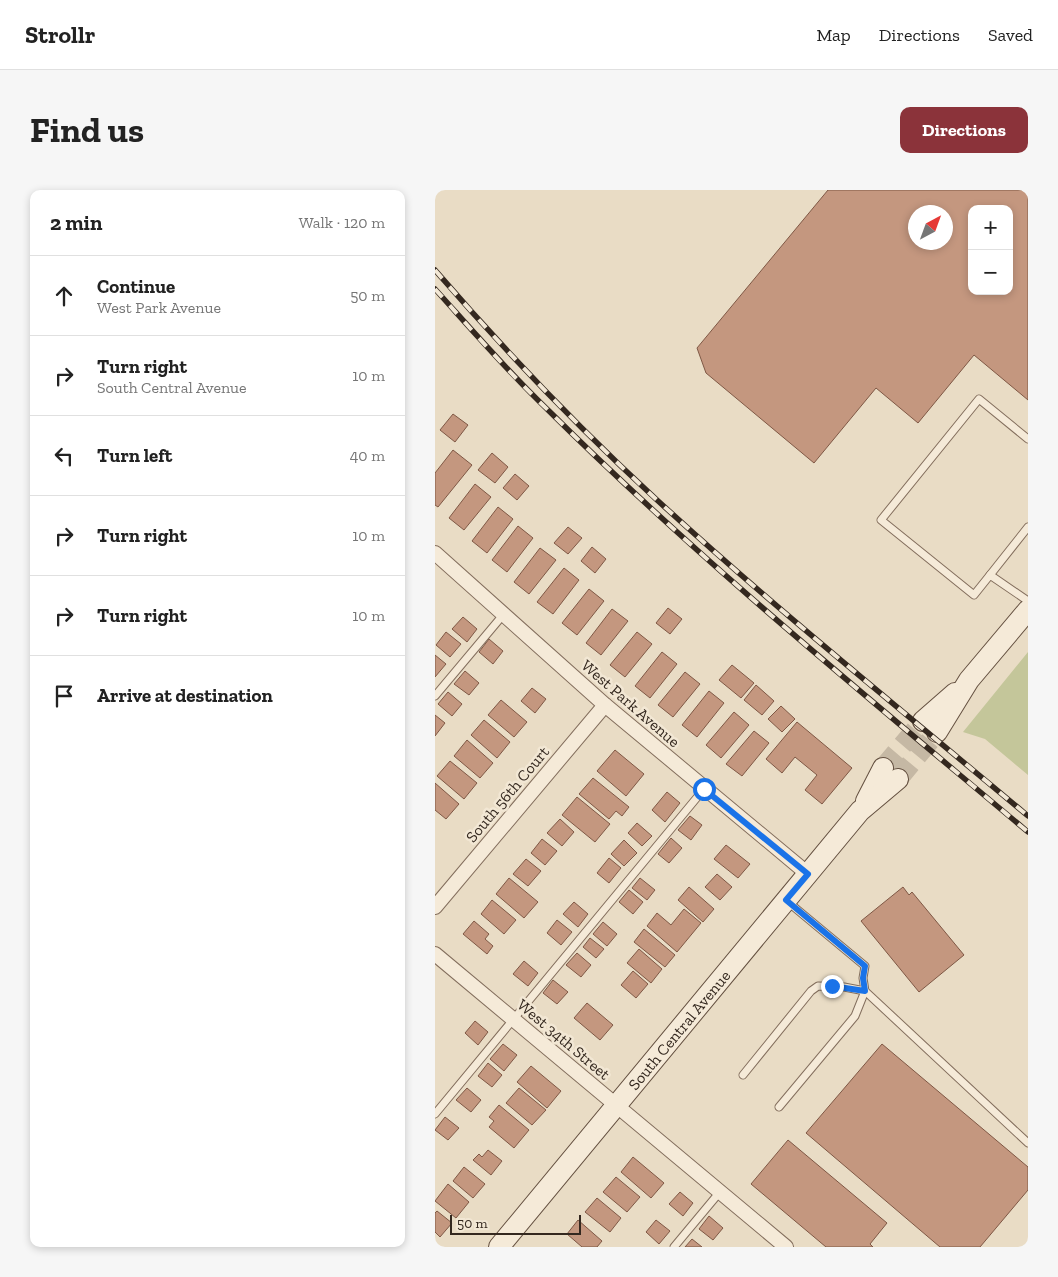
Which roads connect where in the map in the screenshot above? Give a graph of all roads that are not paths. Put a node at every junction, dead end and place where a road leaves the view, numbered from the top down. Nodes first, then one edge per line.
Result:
1 (1028, 439) edge
2 (1028, 527) edge
3 (435, 553) edge
4 (990, 575) junction
5 (1028, 601) edge
6 (1028, 610) edge
7 (503, 615) junction
8 (435, 696) edge
9 (605, 705) junction
10 (930, 726) tunnel mouth
11 (891, 774) tunnel mouth
12 (704, 789) junction
13 (808, 874) junction
14 (786, 900) junction
15 (435, 907) edge
16 (435, 954) edge
17 (865, 991) junction
18 (514, 1020) junction
19 (743, 1075) dead end
20 (617, 1106) junction
21 (779, 1107) dead end
22 (435, 1114) edge
23 (1028, 1143) edge
24 (719, 1193) junction
25 (499, 1247) edge
26 (674, 1247) edge
27 (785, 1247) edge

1 - 4 lane
2 - 4 lane
3 - 7 street, West Park Avenue
4 - 5 lane
6 - 10 main road
7 - 8 lane
7 - 9 street, West Park Avenue
9 - 12 street, West Park Avenue
9 - 15 street, South 56th Court
11 - 13 main road, South Central Avenue
12 - 13 street, West Park Avenue
12 - 18 lane
13 - 14 main road, South Central Avenue
14 - 17 lane
14 - 20 main road, South Central Avenue
16 - 18 street, West 34th Street
17 - 19 lane
17 - 21 lane
17 - 23 lane
18 - 20 street, West 34th Street
18 - 22 lane
20 - 24 street, West 34th Street
20 - 25 main road, South Central Avenue
24 - 26 lane
24 - 27 street, West 34th Street

